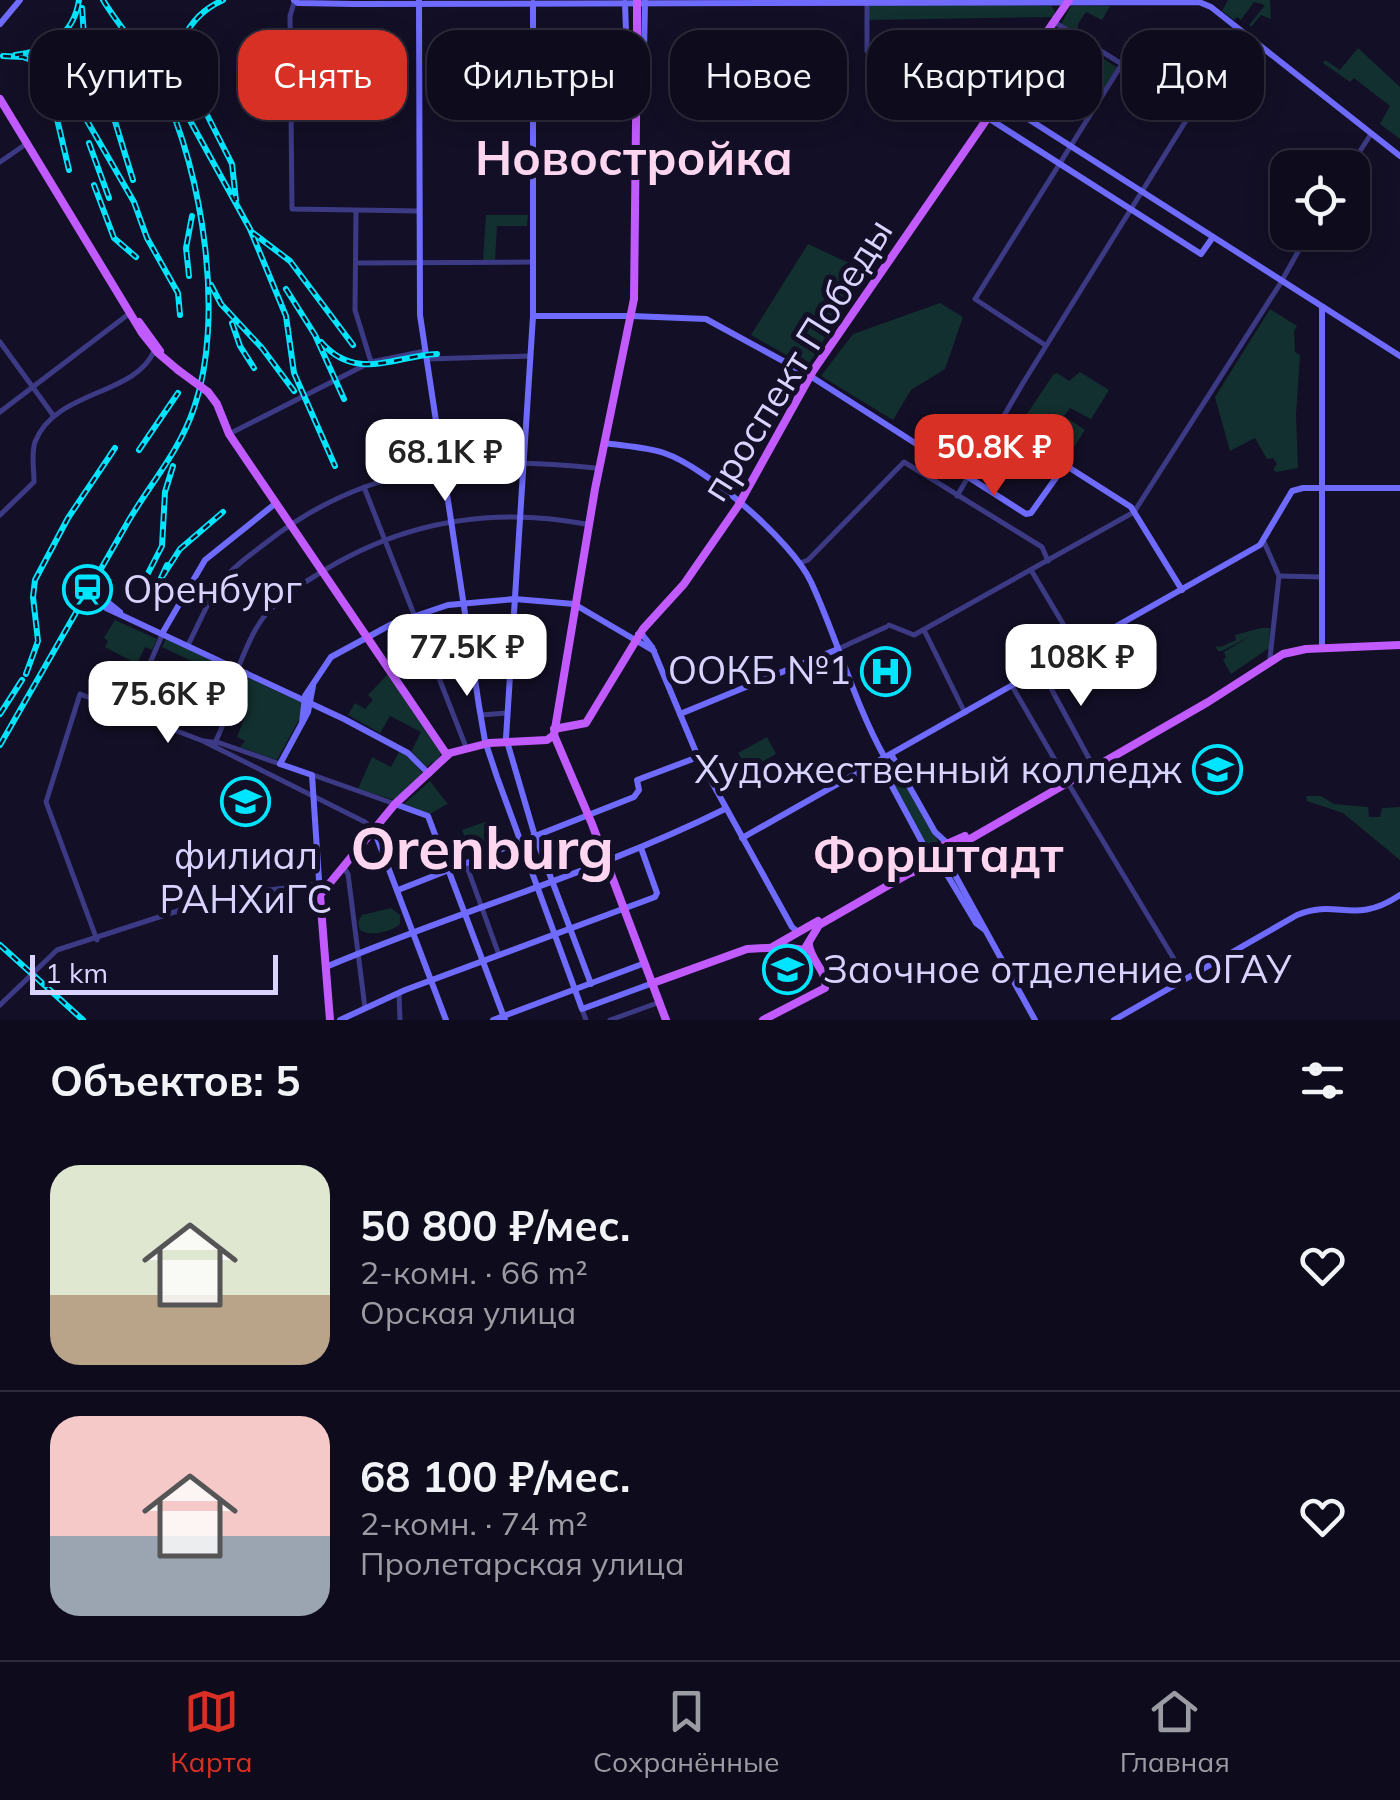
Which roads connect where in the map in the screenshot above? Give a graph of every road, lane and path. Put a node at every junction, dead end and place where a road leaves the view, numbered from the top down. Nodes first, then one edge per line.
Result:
1 (20, 0) edge
2 (867, 1) edge
3 (1065, 1) edge
4 (1080, 1) edge
5 (294, 2) edge
6 (419, 2) edge
7 (1046, 2) junction
8 (532, 3) junction
9 (635, 3) edge
10 (1055, 21) junction
11 (0, 24) edge
12 (631, 30) edge
13 (635, 30) edge
14 (639, 30) edge
15 (867, 30) edge
16 (1049, 30) edge
17 (1239, 30) edge
18 (1264, 50) edge
19 (1122, 64) joint
20 (1, 100) edge
21 (634, 120) edge
22 (985, 120) edge
23 (997, 120) edge
24 (1029, 120) edge
25 (1186, 120) edge
26 (1371, 134) junction
27 (26, 144) junction
28 (1070, 147) junction
29 (1361, 150) edge
30 (1400, 156) edge
31 (0, 162) edge
32 (1059, 164) junction
33 (1141, 192) junction
34 (1131, 209) junction
35 (356, 211) junction
36 (420, 211) junction
37 (1213, 237) junction
38 (1299, 250) edge
39 (533, 262) junction
40 (356, 263) junction
41 (420, 263) junction
42 (1282, 280) junction
43 (1324, 310) junction
44 (130, 313) junction
45 (532, 316) junction
46 (630, 316) junction
47 (147, 335) junction
48 (0, 342) edge
49 (1046, 345) junction
50 (426, 355) junction
51 (158, 356) junction
52 (530, 356) junction
53 (1400, 356) edge
54 (371, 362) junction
55 (810, 376) junction
56 (32, 387) junction
57 (0, 412) edge
58 (53, 416) junction
59 (229, 434) junction
60 (604, 443) junction
61 (524, 462) junction
62 (444, 466) junction
63 (596, 468) junction
64 (968, 477) junction
65 (364, 487) junction
66 (1323, 489) junction
67 (1400, 489) edge
68 (956, 496) junction
69 (741, 502) junction
70 (276, 503) junction
71 (1134, 512) junction
72 (0, 515) edge
73 (520, 517) junction
74 (452, 520) junction
75 (290, 524) junction
76 (586, 524) junction
77 (384, 538) junction
78 (1264, 542) junction
79 (1048, 561) junction
80 (800, 564) junction
81 (1031, 570) junction
82 (322, 571) junction
83 (1279, 576) junction
84 (1322, 576) junction
85 (1182, 590) junction
86 (515, 600) junction
87 (465, 602) junction
88 (574, 604) junction
89 (120, 612) dead end
90 (416, 614) junction
91 (924, 630) junction
92 (163, 632) junction
93 (367, 636) junction
94 (634, 636) junction
95 (188, 644) junction
96 (1400, 644) edge
97 (1322, 647) junction
98 (838, 648) junction
99 (1078, 650) junction
100 (1278, 651) junction
101 (242, 670) junction
102 (1041, 670) junction
103 (1012, 686) junction
104 (308, 701) junction
105 (129, 712) junction
106 (508, 713) junction
107 (965, 713) junction
108 (680, 714) junction
109 (481, 715) junction
110 (1172, 721) junction
111 (555, 729) junction
112 (507, 742) junction
113 (486, 743) junction
114 (215, 744) junction
115 (466, 746) junction
116 (448, 755) junction
117 (698, 756) junction
118 (885, 758) junction
119 (1092, 764) junction
120 (283, 765) junction
121 (430, 774) junction
122 (312, 775) junction
123 (1067, 780) junction
124 (313, 797) junction
125 (396, 804) junction
126 (725, 810) junction
127 (587, 815) junction
128 (374, 830) junction
129 (535, 836) junction
130 (742, 838) junction
131 (519, 842) junction
132 (641, 848) junction
133 (951, 848) junction
134 (926, 861) junction
135 (465, 863) junction
136 (607, 863) junction
137 (946, 866) junction
138 (344, 868) junction
139 (448, 870) junction
140 (552, 882) junction
141 (318, 884) junction
142 (536, 887) junction
143 (398, 890) junction
144 (320, 895) junction
145 (1400, 895) edge
146 (481, 907) junction
147 (624, 908) junction
148 (464, 914) junction
149 (569, 929) junction
150 (795, 930) junction
151 (414, 932) junction
152 (554, 934) junction
153 (790, 938) junction
154 (96, 940) junction
155 (770, 948) junction
156 (792, 948) junction
157 (808, 948) junction
158 (357, 953) junction
159 (500, 955) junction
160 (482, 962) junction
161 (645, 963) junction
162 (326, 966) junction
163 (1186, 979) junction
164 (432, 980) junction
165 (653, 982) junction
166 (591, 984) junction
167 (576, 990) junction
168 (400, 993) junction
169 (660, 1002) junction
170 (0, 1005) edge
171 (365, 1008) junction
172 (583, 1008) junction
173 (504, 1018) edge
174 (330, 1020) edge
175 (340, 1020) edge
176 (400, 1020) edge
177 (446, 1020) edge
178 (493, 1020) edge
179 (586, 1020) edge
180 (610, 1020) edge
181 (666, 1020) edge
182 (763, 1020) edge
183 (1035, 1020) edge
184 (1114, 1020) edge

1 - 11 main road
2 - 7 main road
2 - 9 main road
2 - 15 street
3 - 4 main road
3 - 7 main road
3 - 10 main road, проспект Победы
4 - 17 main road
5 - 6 main road
5 - 35 street
6 - 8 main road
6 - 36 main road
7 - 10 main road
8 - 9 main road
8 - 39 main road
9 - 12 main road
9 - 13 main road, bridge
9 - 14 main road
10 - 16 main road, проспект Победы
10 - 19 street
18 - 26 main road
19 - 28 street
20 - 27 main road
21 - 46 main road
22 - 55 main road, проспект Победы
23 - 32 main road
24 - 28 main road
25 - 33 street
26 - 29 street
26 - 30 main road
27 - 31 street
27 - 44 main road
28 - 32 street
28 - 33 main road
32 - 34 main road
32 - 49 street
33 - 34 street
33 - 37 main road
34 - 37 main road
34 - 49 street
35 - 36 street
35 - 40 street
36 - 41 main road
37 - 42 main road
38 - 42 street
39 - 41 street
39 - 45 main road
40 - 41 street
40 - 54 street
41 - 50 main road
42 - 43 main road
42 - 71 street
43 - 53 main road
43 - 66 main road
44 - 47 main road
44 - 56 street
45 - 46 main road
45 - 52 main road
46 - 55 main road
46 - 60 main road
46 - 63 main road
47 - 51 main road
47 - 51 main road
48 - 56 street
49 - 64 street
50 - 52 street
50 - 54 street
50 - 62 main road
51 - 58 street
51 - 59 main road, bridge
52 - 61 main road
54 - 59 street
55 - 64 main road
55 - 69 main road, проспект Победы
56 - 57 street
56 - 58 street
58 - 72 street
59 - 70 main road
60 - 69 main road
60 - 88 main road
61 - 62 street
61 - 63 street
61 - 73 main road
62 - 65 street
62 - 74 main road
63 - 76 main road
64 - 68 street
64 - 71 main road
65 - 75 street
65 - 77 street
66 - 67 main road
66 - 78 main road
66 - 84 main road
68 - 79 street
68 - 80 street
69 - 80 main road
69 - 94 main road, проспект Победы
70 - 75 main road
70 - 92 main road
71 - 79 street
71 - 85 main road
73 - 74 street
73 - 76 street
73 - 86 main road
74 - 77 street
74 - 87 main road
75 - 82 main road
75 - 95 street
76 - 88 main road
77 - 82 street
77 - 90 street
78 - 83 street
78 - 85 main road
79 - 81 street
80 - 98 main road
81 - 91 street
81 - 99 street
82 - 93 main road
82 - 101 street
83 - 84 street
83 - 100 street
84 - 97 main road
85 - 99 main road
86 - 87 main road
86 - 88 main road
86 - 106 main road
87 - 90 main road
87 - 109 main road
88 - 94 main road
88 - 111 main road
89 - 92 main road
90 - 93 main road
90 - 115 street
91 - 98 street
91 - 107 street
92 - 95 main road
92 - 105 street
93 - 104 main road
93 - 116 main road
94 - 108 main road
94 - 111 main road, проспект Победы
95 - 101 main road
96 - 97 main road
97 - 100 main road
98 - 108 main road
98 - 118 main road
99 - 102 main road
100 - 110 main road
101 - 104 main road
101 - 114 street
102 - 103 main road
102 - 119 street
103 - 107 main road
103 - 123 street
104 - 120 main road
104 - 121 main road
105 - 114 street
105 - 154 street
106 - 109 street
106 - 112 main road
107 - 118 main road
108 - 117 main road
109 - 113 main road
110 - 119 main road
110 - 123 main road
111 - 112 main road
111 - 127 main road
112 - 113 main road
112 - 129 main road
113 - 115 main road
113 - 131 main road
114 - 120 street
114 - 124 street
115 - 116 main road
116 - 121 main road
117 - 126 main road
117 - 127 main road
118 - 130 main road
118 - 133 main road
118 - 134 main road
119 - 123 main road
120 - 122 main road
121 - 125 main road
122 - 124 main road
122 - 125 street
123 - 133 main road
123 - 163 street
124 - 128 street
124 - 141 main road
125 - 128 main road
125 - 139 main road
126 - 130 main road
126 - 132 main road
127 - 129 main road
127 - 136 main road
128 - 138 main road
128 - 143 main road
129 - 131 main road
129 - 140 main road
130 - 150 main road
131 - 135 main road
131 - 142 main road
132 - 136 main road
132 - 147 main road
133 - 134 main road
133 - 137 main road
134 - 137 main road
134 - 150 main road
134 - 157 main road
135 - 139 main road
135 - 146 street
136 - 140 main road
136 - 147 main road
137 - 183 main road
138 - 144 main road
138 - 158 street
139 - 143 main road
139 - 148 main road
140 - 142 main road
140 - 149 main road
141 - 144 main road
141 - 154 street
142 - 146 main road
142 - 152 main road
143 - 151 main road
144 - 162 main road
145 - 163 main road
146 - 148 main road
146 - 159 street
147 - 149 main road
147 - 161 main road
148 - 151 main road
148 - 160 main road
149 - 152 main road
149 - 166 main road
150 - 153 main road
150 - 157 main road
151 - 158 main road
151 - 164 main road
152 - 159 main road
152 - 167 main road
153 - 155 main road
153 - 156 main road
154 - 170 street
155 - 156 main road
155 - 165 main road
156 - 157 main road
157 - 182 main road
158 - 162 main road
158 - 171 street
159 - 160 main road
160 - 164 main road
160 - 173 main road
161 - 165 main road
161 - 166 main road
162 - 174 main road
163 - 184 main road
164 - 168 main road
164 - 177 main road
165 - 169 main road
165 - 172 main road
166 - 167 main road
167 - 172 main road
167 - 173 main road
168 - 171 main road
168 - 176 street
169 - 180 street
169 - 181 main road
171 - 175 main road
172 - 179 street
173 - 178 main road

